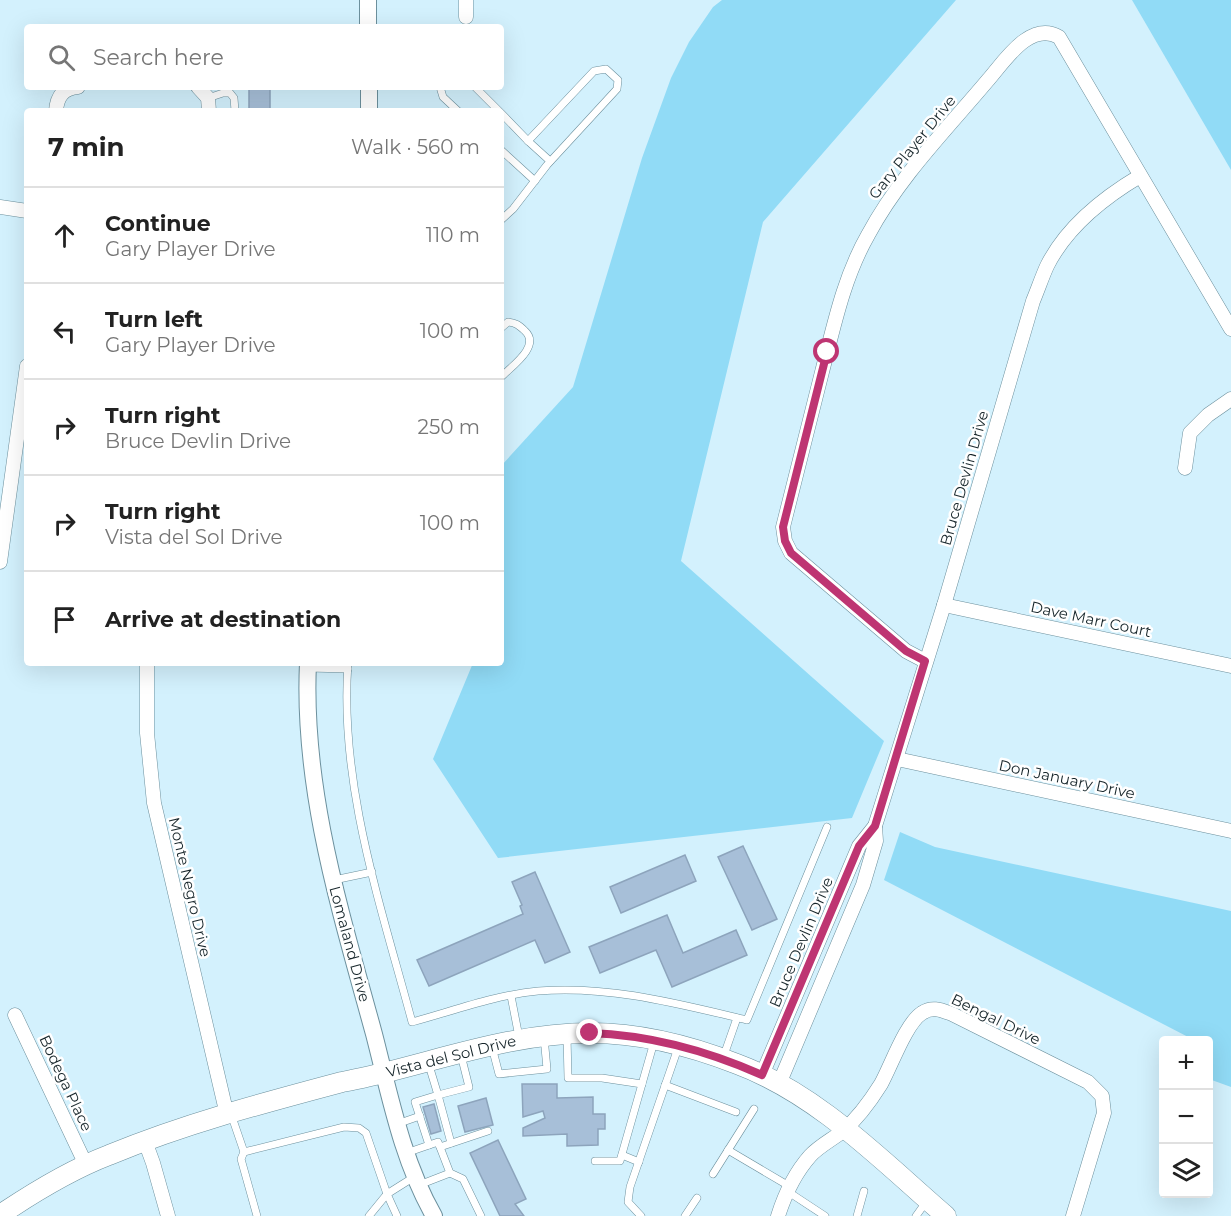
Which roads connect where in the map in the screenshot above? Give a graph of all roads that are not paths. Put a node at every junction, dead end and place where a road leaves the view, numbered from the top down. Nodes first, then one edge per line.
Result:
1 (368, 0) edge
2 (466, 0) edge
3 (466, 17) dead end
4 (368, 24) edge
5 (68, 90) edge
6 (200, 90) edge
7 (369, 90) edge
8 (441, 90) edge
9 (478, 90) edge
10 (209, 105) edge
11 (57, 108) edge
12 (235, 108) edge
13 (369, 108) edge
14 (455, 108) edge
15 (496, 108) edge
16 (504, 116) edge
17 (528, 141) junction
18 (504, 153) edge
19 (550, 161) junction
20 (1140, 176) junction
21 (535, 181) junction
22 (0, 207) edge
23 (24, 211) edge
24 (504, 217) edge
25 (504, 325) edge
26 (1231, 329) edge
27 (504, 374) edge
28 (24, 388) edge
29 (1231, 399) edge
30 (1185, 468) dead end
31 (0, 562) edge
32 (944, 605) junction
33 (925, 661) junction
34 (147, 666) edge
35 (308, 666) edge
36 (348, 666) edge
37 (1231, 666) edge
38 (897, 759) junction
39 (875, 826) junction
40 (827, 827) dead end
41 (1231, 831) edge
42 (372, 872) junction
43 (333, 880) junction
44 (511, 996) junction
45 (15, 1015) dead end
46 (737, 1018) junction
47 (567, 1034) junction
48 (544, 1036) junction
49 (520, 1039) junction
50 (654, 1040) junction
51 (491, 1044) junction
52 (679, 1045) junction
53 (460, 1053) junction
54 (723, 1059) junction
55 (428, 1061) junction
56 (384, 1073) junction
57 (771, 1079) junction
58 (642, 1084) junction
59 (665, 1085) junction
60 (438, 1095) junction
61 (754, 1109) dead end
62 (736, 1112) dead end
63 (229, 1114) junction
64 (421, 1119) junction
65 (397, 1124) junction
66 (845, 1129) junction
67 (488, 1131) dead end
68 (145, 1141) junction
69 (451, 1143) junction
70 (429, 1145) junction
71 (440, 1147) junction
72 (728, 1150) junction
73 (244, 1152) junction
74 (406, 1153) junction
75 (622, 1155) junction
76 (595, 1161) dead end
77 (639, 1162) junction
78 (86, 1165) junction
79 (450, 1173) junction
80 (713, 1173) dead end
81 (417, 1181) junction
82 (788, 1189) junction
83 (864, 1191) dead end
84 (387, 1194) junction
85 (697, 1198) dead end
86 (927, 1200) junction
87 (0, 1215) edge
88 (168, 1216) edge
89 (257, 1216) edge
90 (369, 1216) edge
91 (397, 1216) edge
92 (434, 1216) edge
93 (482, 1216) edge
94 (641, 1216) edge
95 (685, 1216) edge
96 (778, 1216) edge
97 (825, 1216) edge
98 (857, 1216) edge
99 (916, 1216) edge
100 (946, 1216) edge
101 (1073, 1216) edge

1 - 4 street
2 - 3 street
5 - 11 street
6 - 10 street
7 - 13 street
8 - 14 lane
9 - 15 lane
10 - 12 lane
16 - 17 lane
17 - 19 lane
17 - 19 lane
18 - 21 lane
19 - 21 lane
20 - 26 street, Gary Player Drive
20 - 32 street, Bruce Devlin Drive
20 - 33 street, Gary Player Drive
21 - 24 lane
22 - 23 street
25 - 27 lane
28 - 31 street
29 - 30 street
32 - 33 street, Bruce Devlin Drive
32 - 37 street, Dave Marr Court
33 - 38 street, Bruce Devlin Drive
34 - 63 street, Monte Negro Drive
35 - 36 lane
35 - 43 street, Lomaland Drive
36 - 42 lane
38 - 39 street, Bruce Devlin Drive
38 - 41 street, Don January Drive
39 - 57 street, Bruce Devlin Drive
39 - 57 street, Bruce Devlin Drive
40 - 46 lane
42 - 43 lane
42 - 44 lane
43 - 56 street, Lomaland Drive
44 - 46 lane
44 - 49 lane
45 - 78 street, Bodega Place
46 - 54 lane
47 - 48 main road, Vista del Sol Drive
47 - 50 main road, Vista del Sol Drive
47 - 58 lane
48 - 49 main road, Vista del Sol Drive
48 - 51 lane
49 - 51 main road, Vista del Sol Drive
50 - 52 main road, Vista del Sol Drive
50 - 58 lane
51 - 53 main road, Vista del Sol Drive
52 - 54 main road, Vista del Sol Drive
52 - 59 lane
53 - 55 main road, Vista del Sol Drive
53 - 60 lane
54 - 57 main road, Vista del Sol Drive
55 - 56 main road, Vista del Sol Drive
55 - 60 lane
56 - 63 main road, Vista del Sol Drive
56 - 65 street, Lomaland Drive
57 - 66 main road, Vista del Sol Drive
58 - 75 lane
59 - 62 lane
59 - 77 lane
60 - 64 lane
60 - 69 lane
61 - 72 lane
63 - 68 main road, Vista del Sol Drive
63 - 73 lane
64 - 65 lane
64 - 70 lane
65 - 74 street, Lomaland Drive
66 - 82 street, Bengal Drive
66 - 86 main road, Vista del Sol Drive
66 - 101 street, Bengal Drive
67 - 69 lane
68 - 78 main road, Vista del Sol Drive
68 - 88 street
69 - 71 lane
70 - 71 lane
70 - 74 lane
71 - 79 lane
72 - 80 lane
72 - 82 lane
73 - 84 lane
73 - 89 lane
74 - 81 street, Lomaland Drive
75 - 76 lane
75 - 77 lane
77 - 94 lane
78 - 87 main road, Vista del Sol Drive
79 - 81 lane
79 - 93 lane
81 - 84 lane
81 - 92 street, Lomaland Drive
82 - 96 street, Bengal Drive
82 - 97 lane
83 - 98 lane
84 - 90 lane
84 - 91 lane
85 - 95 lane
86 - 99 lane
86 - 100 main road, Vista del Sol Drive

